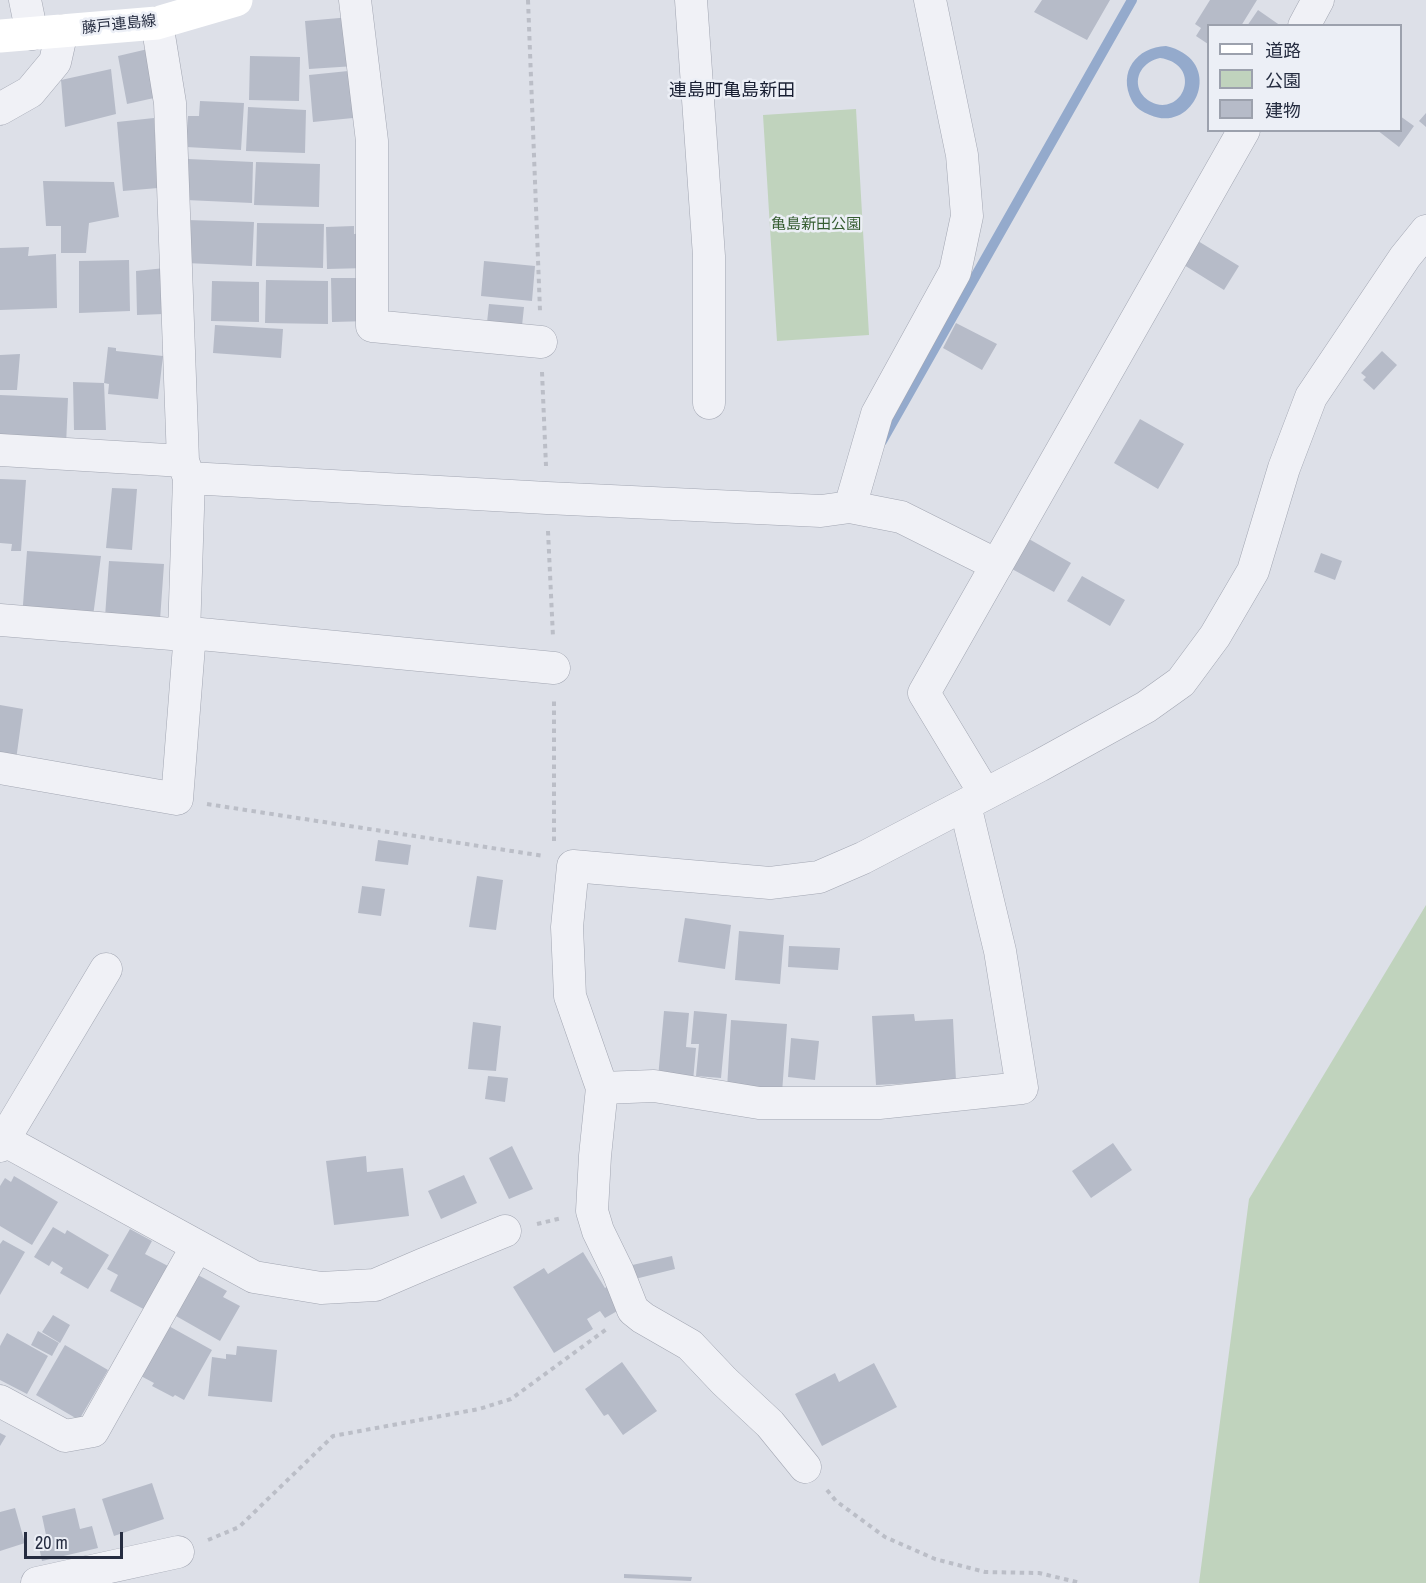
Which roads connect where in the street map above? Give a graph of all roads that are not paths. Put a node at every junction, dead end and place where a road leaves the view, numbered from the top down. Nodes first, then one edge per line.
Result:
1 (25, 0) edge
2 (236, 0) edge
3 (356, 0) edge
4 (691, 0) edge
5 (930, 0) edge
6 (1318, 0) edge
7 (157, 23) junction
8 (1305, 24) edge
9 (47, 32) junction
10 (0, 36) edge
11 (0, 109) edge
12 (1243, 132) edge
13 (1426, 231) edge
14 (541, 342) road end
15 (709, 403) dead end
16 (0, 450) edge
17 (186, 470) junction
18 (850, 507) junction
19 (997, 565) junction
20 (0, 620) edge
21 (187, 634) junction
22 (554, 668) road end
23 (0, 768) edge
24 (975, 800) junction
25 (106, 969) dead end
26 (603, 1088) junction
27 (1, 1141) edge
28 (505, 1231) road end
29 (197, 1246) junction
30 (0, 1401) edge
31 (805, 1467) road end
32 (178, 1552) road end
33 (37, 1583) edge

1 - 9 street
2 - 7 main road, 藤戸連島線
3 - 14 street
4 - 15 street
5 - 18 street
6 - 8 street
7 - 9 main road, 藤戸連島線
7 - 17 street
9 - 10 main road, 藤戸連島線
9 - 11 street
12 - 19 street
13 - 24 street
16 - 17 street
17 - 18 street
17 - 21 street
18 - 19 street
19 - 24 street
20 - 21 street
21 - 22 street
21 - 23 street
24 - 26 street
24 - 26 street
25 - 27 street
26 - 31 street
27 - 29 street
28 - 29 street
29 - 30 street
32 - 33 street

